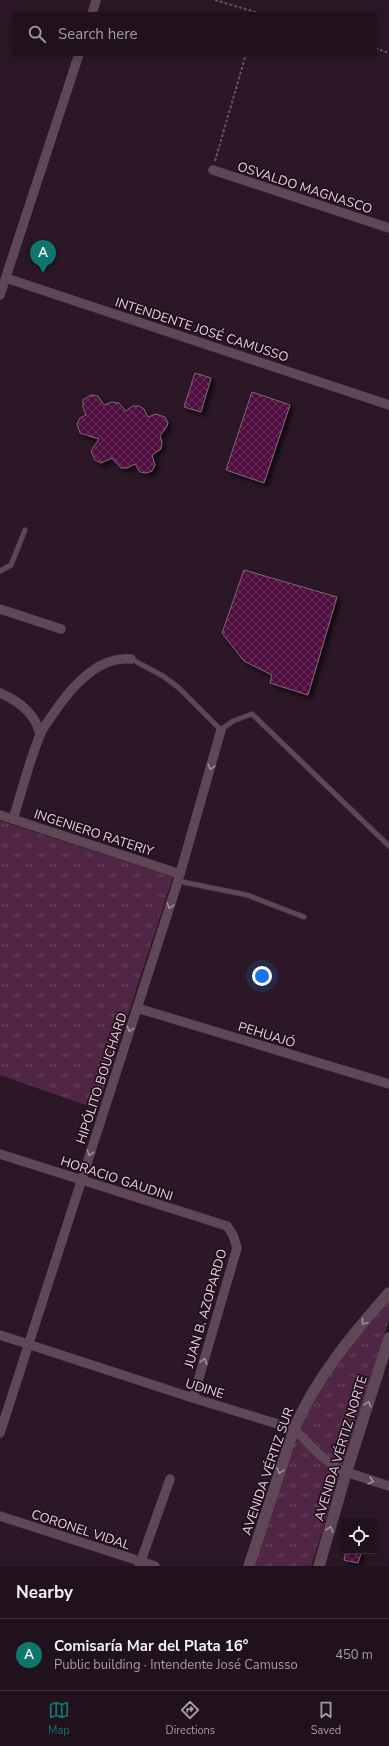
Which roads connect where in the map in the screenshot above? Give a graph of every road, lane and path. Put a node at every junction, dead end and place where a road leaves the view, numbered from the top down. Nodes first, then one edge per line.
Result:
1 (96, 0) edge
2 (216, 0) edge
3 (93, 12) edge
4 (252, 12) edge
5 (377, 49) edge
6 (389, 53) edge
7 (78, 56) edge
8 (245, 56) edge
9 (213, 170) joint
10 (389, 228) edge
11 (6, 278) junction
12 (0, 295) edge
13 (389, 405) edge
14 (25, 530) dead end
15 (0, 571) edge
16 (0, 609) edge
17 (61, 628) dead end
18 (131, 659) joint
19 (0, 693) edge
20 (221, 730) junction
21 (40, 734) junction
22 (0, 815) edge
23 (13, 819) junction
24 (389, 846) edge
25 (179, 877) junction
26 (304, 917) dead end
27 (137, 1008) junction
28 (389, 1084) edge
29 (0, 1154) edge
30 (81, 1180) junction
31 (227, 1226) joint
32 (389, 1293) edge
33 (0, 1335) edge
34 (389, 1338) edge
35 (28, 1345) junction
36 (193, 1398) junction
37 (294, 1429) junction
38 (0, 1433) edge
39 (346, 1473) junction
40 (170, 1479) dead end
41 (389, 1486) edge
42 (0, 1516) edge
43 (140, 1564) edge
44 (155, 1566) edge
45 (249, 1566) edge
46 (319, 1566) edge

1 - 3 street
2 - 4 path
5 - 6 path
7 - 11 street
8 - 9 path
9 - 10 street, OSVALDO MAGNASCO
11 - 12 street
11 - 13 street, INTENDENTE JOSÉ CAMUSSO
14 - 15 lane
16 - 17 street
18 - 20 lane
18 - 21 street
19 - 21 street
20 - 24 lane
20 -> 25 street, HIPÓLITO BOUCHARD
21 - 23 street
22 - 23 street, INGENIERO RATERIY
23 - 25 street, INGENIERO RATERIY
25 - 26 lane
25 -> 27 street, HIPÓLITO BOUCHARD
27 - 28 street, PEHUAJÓ
27 -> 30 street, HIPÓLITO BOUCHARD
29 - 30 street, HORACIO GAUDINI
30 - 31 street, HORACIO GAUDINI
30 - 35 street, HIPÓLITO BOUCHARD
36 -> 31 street, JUAN B. AZOPARDO
32 -> 37 street, AVENIDA VÉRTIZ SUR
33 - 35 street, UDINE
39 -> 34 street, AVENIDA VÉRTIZ NORTE
35 - 36 street, UDINE
35 - 38 street, HIPÓLITO BOUCHARD
36 - 37 street, UDINE
37 - 39 street, UDINE
37 -> 45 street, AVENIDA VÉRTIZ SUR
39 -> 41 street, UDINE
46 -> 39 street, AVENIDA VÉRTIZ NORTE
40 - 43 street
42 - 43 street, CORONEL VIDAL
43 - 44 street, CORONEL VIDAL

